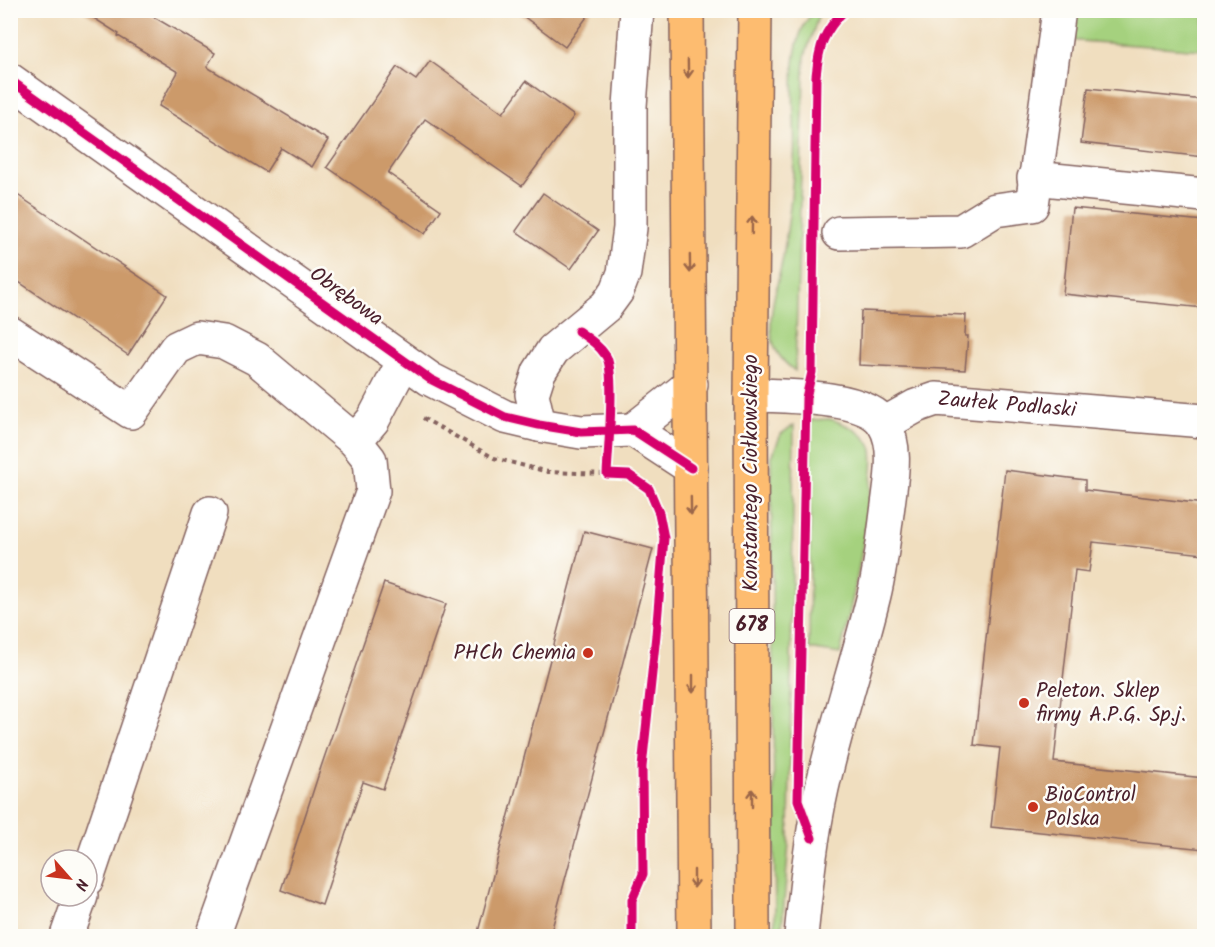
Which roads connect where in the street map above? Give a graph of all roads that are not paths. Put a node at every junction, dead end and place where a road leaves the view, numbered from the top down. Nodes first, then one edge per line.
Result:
1 (637, 10) edge
2 (687, 10) edge
3 (755, 10) edge
4 (1059, 10) edge
5 (10, 80) edge
6 (1035, 178) junction
7 (1204, 195) edge
8 (839, 233) dead end
9 (10, 333) edge
10 (404, 361) junction
11 (691, 384) junction
12 (751, 395) junction
13 (1204, 421) edge
14 (884, 424) junction
15 (539, 425) junction
16 (633, 430) junction
17 (355, 441) junction
18 (691, 468) junction
19 (210, 513) dead end
20 (97, 848) edge
21 (77, 908) edge
22 (68, 936) edge
23 (213, 936) edge
24 (694, 936) edge
25 (753, 936) edge
26 (801, 936) edge

1 - 15 street
2 -> 11 highway
12 -> 3 highway, Konstantego Ciołkowskiego / 678
4 - 6 street
5 - 10 street, Obrębowa
6 - 7 street
6 - 8 street
9 - 17 street
10 - 15 street, Obrębowa
10 - 17 street
11 - 16 street
11 - 18 highway
12 - 14 street
25 -> 12 highway, Konstantego Ciołkowskiego / 678
13 - 14 street, Zaułek Podlaski
14 - 26 street
15 - 16 street, Obrębowa
16 - 18 street
17 - 23 street
18 -> 24 highway
19 - 20 street
21 - 22 street

